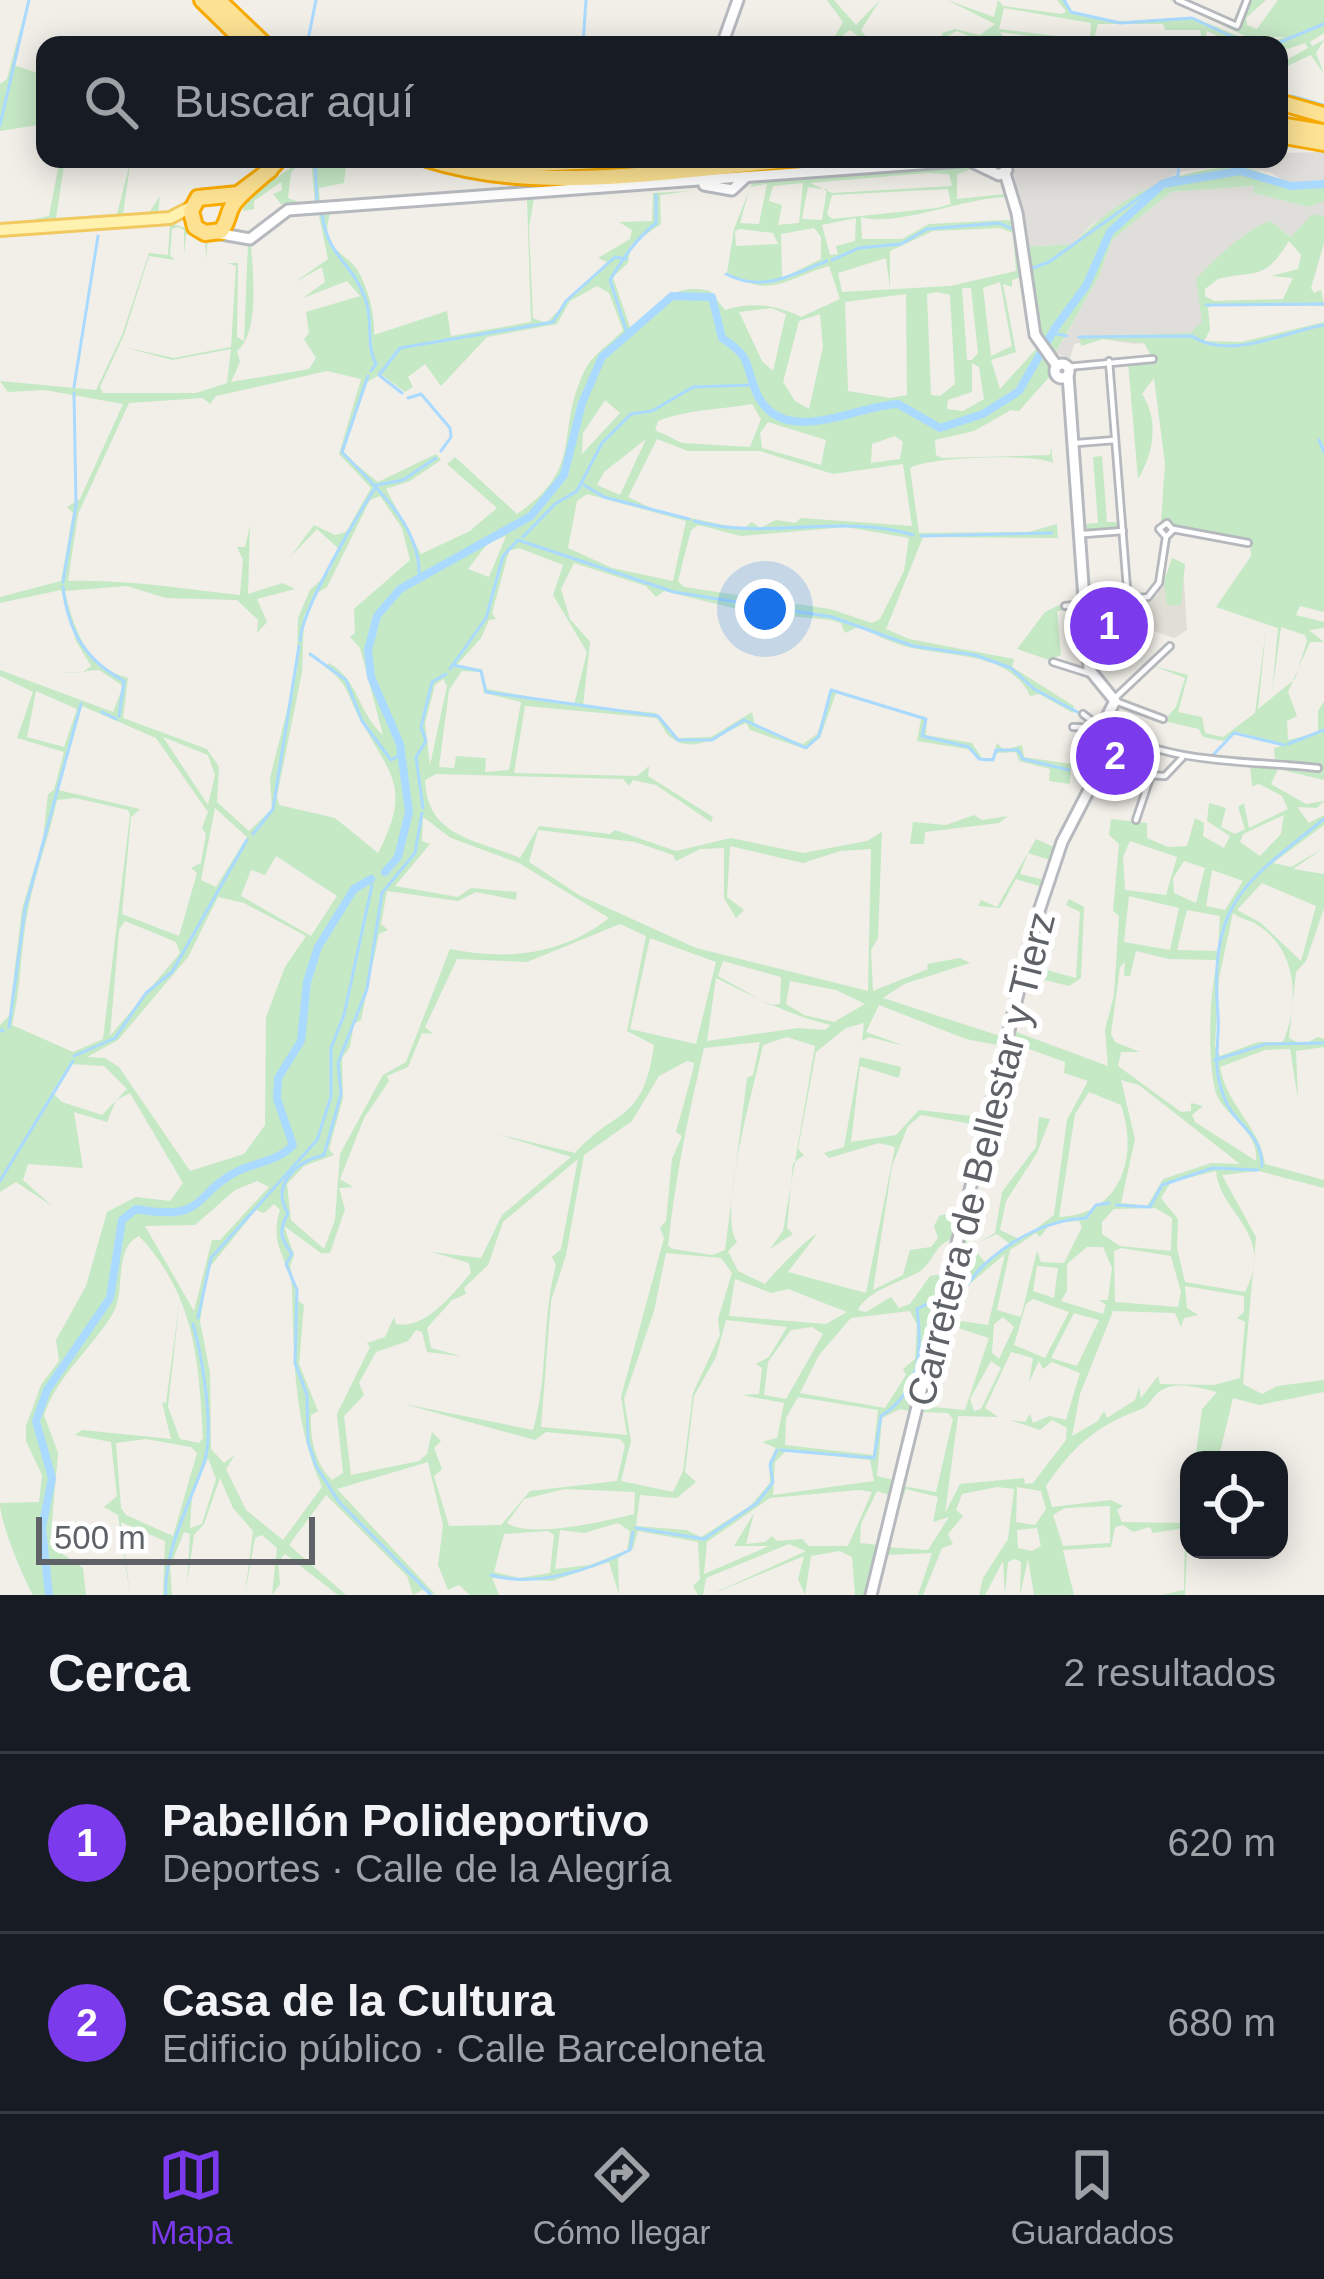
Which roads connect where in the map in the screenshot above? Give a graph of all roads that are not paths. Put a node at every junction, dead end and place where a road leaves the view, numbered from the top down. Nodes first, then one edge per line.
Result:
1 (200, 0) edge
2 (218, 0) edge
3 (738, 0) edge
4 (1178, 0) edge
5 (1247, 0) edge
6 (236, 36) edge
7 (256, 36) edge
8 (725, 36) edge
9 (1288, 105) edge
10 (1324, 115) edge
11 (1288, 126) edge
12 (1324, 132) edge
13 (1288, 136) edge
14 (1324, 142) edge
15 (269, 168) edge
16 (277, 168) edge
17 (493, 168) edge
18 (677, 168) edge
19 (909, 168) edge
20 (1000, 168) edge
21 (255, 184) junction
22 (192, 206) junction
23 (227, 210) junction
24 (170, 218) junction
25 (195, 227) junction
26 (0, 230) edge
27 (1154, 359) dead end
28 (1109, 361) junction
29 (1061, 369) junction
30 (1115, 440) junction
31 (1077, 443) dead end
32 (1173, 529) junction
33 (1123, 532) junction
34 (1084, 535) dead end
35 (1166, 537) junction
36 (1248, 544) dead end
37 (1128, 601) junction
38 (1085, 604) junction
39 (1065, 606) dead end
40 (1170, 646) dead end
41 (1053, 662) dead end
42 (1091, 674) junction
43 (1115, 699) junction
44 (1083, 714) dead end
45 (1162, 719) dead end
46 (1073, 727) dead end
47 (1103, 728) junction
48 (1129, 744) junction
49 (1147, 747) junction
50 (1126, 755) junction
51 (1096, 756) junction
52 (1182, 758) junction
53 (1118, 762) junction
54 (1318, 768) dead end
55 (1150, 775) junction
56 (1116, 776) junction
57 (1092, 784) junction
58 (1136, 820) dead end
59 (871, 1595) edge

1 - 6 highway
2 - 7 highway
3 - 8 street
4 - 5 street
9 - 10 highway
11 - 12 highway
13 - 14 highway
15 - 21 highway
16 - 21 highway
17 - 18 highway
19 - 23 street
20 - 29 street
21 - 23 highway
22 - 23 highway
22 - 24 main road
22 - 25 highway
23 - 25 highway
24 - 25 main road
24 - 26 main road
27 - 28 street
28 - 29 street
28 - 30 street
29 - 38 street
30 - 31 street
30 - 33 street
32 - 35 street
32 - 35 street
32 - 36 street
33 - 34 street
33 - 37 street
35 - 37 street
37 - 38 street
38 - 39 street
38 - 42 street
40 - 43 street
41 - 42 street
42 - 43 street
43 - 45 street
43 - 47 street, Carretera de Bellestar y Tierz
44 - 47 street
46 - 47 street
47 - 48 street
47 - 51 street, Carretera de Bellestar y Tierz
48 - 49 street
48 - 50 street
49 - 50 street
49 - 52 street
50 - 53 street
51 - 53 street
51 - 57 street, Carretera de Bellestar y Tierz
52 - 54 street
52 - 55 street
53 - 56 street
55 - 56 street
55 - 58 street
56 - 57 street
57 - 59 street, Carretera de Bellestar y Tierz

